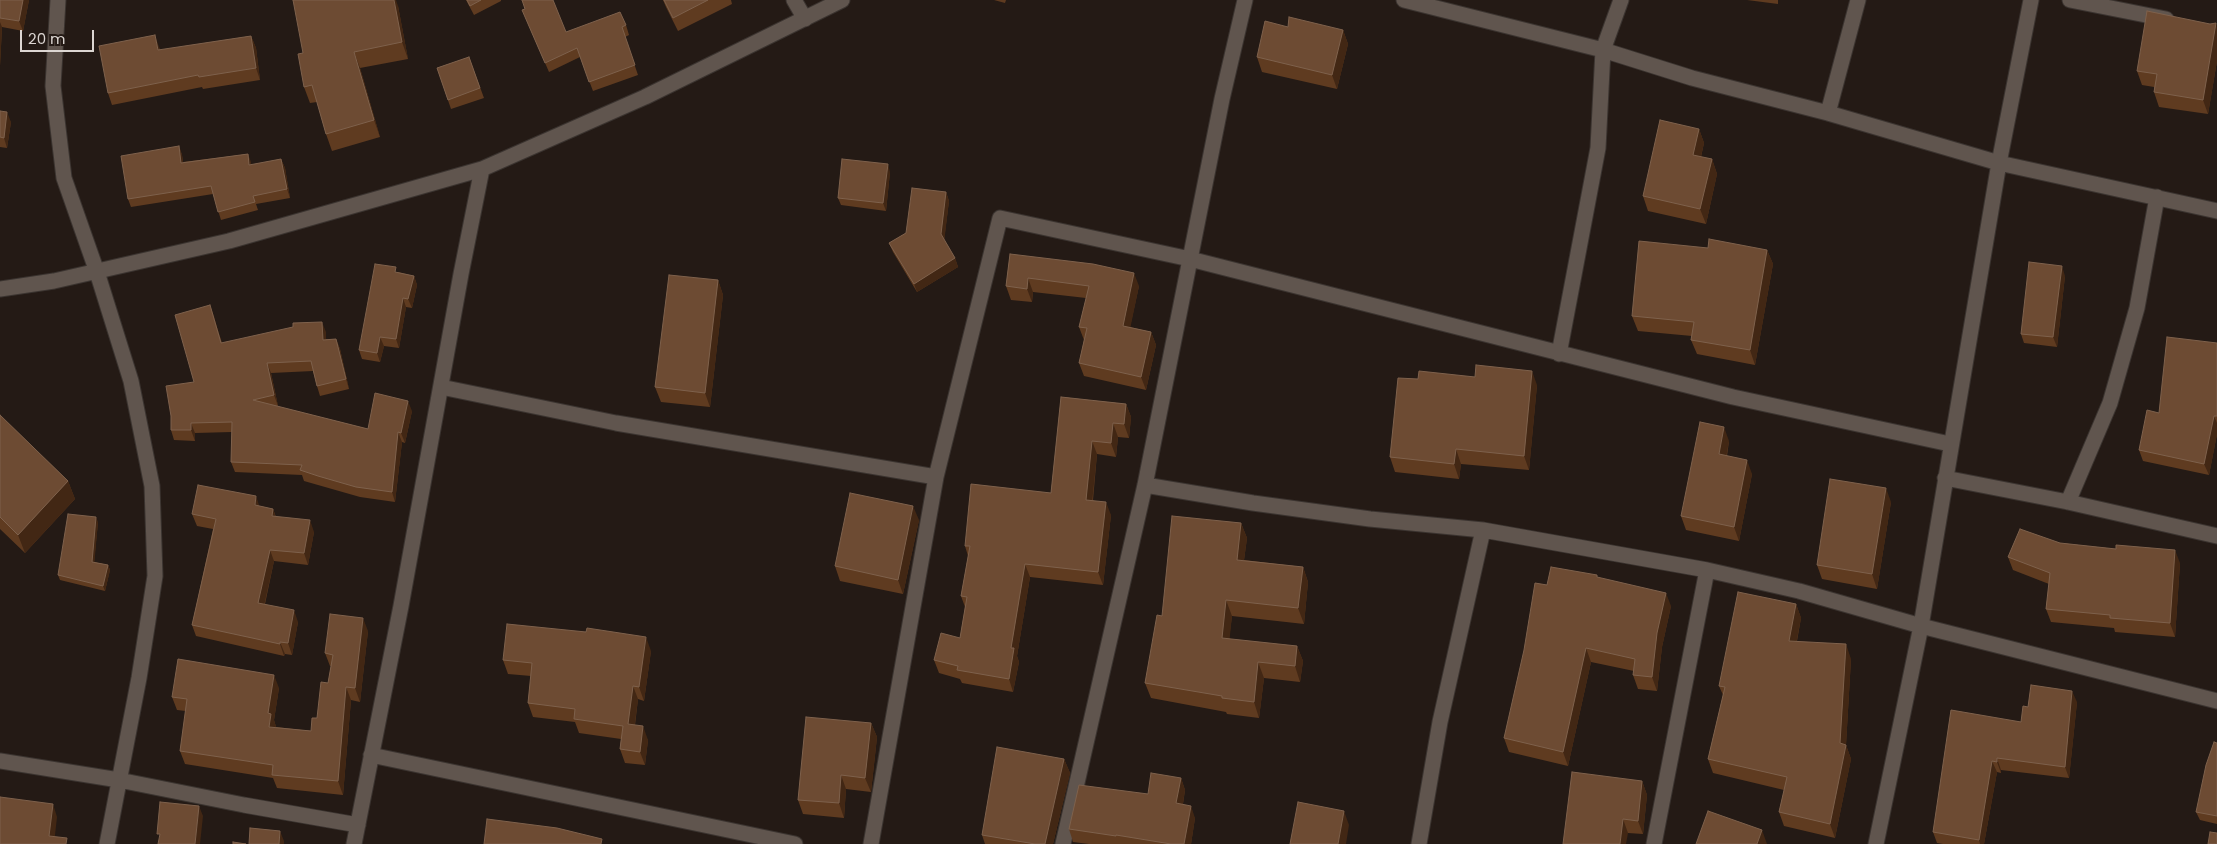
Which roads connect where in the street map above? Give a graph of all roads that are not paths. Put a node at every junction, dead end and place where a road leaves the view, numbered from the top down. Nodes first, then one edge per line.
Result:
1 (58, 0) edge
2 (794, 0) edge
3 (842, 0) edge
4 (1245, 0) edge
5 (1404, 0) edge
6 (1621, 0) edge
7 (1858, 0) edge
8 (2031, 0) edge
9 (2070, 0) edge
10 (805, 19) junction
11 (2178, 21) edge
12 (1603, 50) junction
13 (1828, 113) junction
14 (1999, 162) junction
15 (482, 169) junction
16 (2157, 197) junction
17 (2217, 210) edge
18 (1190, 259) junction
19 (97, 272) junction
20 (0, 289) edge
21 (1559, 354) junction
22 (441, 387) junction
23 (1950, 444) junction
24 (936, 477) junction
25 (1945, 478) junction
26 (1145, 484) junction
27 (2068, 502) junction
28 (1483, 530) junction
29 (2217, 536) edge
30 (1706, 570) junction
31 (1921, 626) junction
32 (2217, 701) edge
33 (371, 755) junction
34 (0, 761) edge
35 (119, 780) junction
36 (358, 825) junction
37 (737, 838) edge
38 (107, 844) edge
39 (354, 844) edge
40 (795, 844) edge
41 (870, 844) edge
42 (1063, 844) edge
43 (1419, 844) edge
44 (1654, 844) edge
45 (1876, 844) edge

1 - 19 street
2 - 10 street
3 - 10 street
4 - 18 street
5 - 12 street
6 - 12 street
7 - 13 street
8 - 14 street
9 - 11 street
10 - 15 street
12 - 13 street
12 - 21 street
13 - 14 street
14 - 16 street
14 - 23 street
15 - 19 street
15 - 22 street
16 - 17 street
16 - 27 street
18 - 21 street
18 - 24 street
18 - 26 street
19 - 20 street
19 - 35 street
21 - 23 street
22 - 24 street
22 - 33 street
23 - 25 street
24 - 41 street
25 - 27 street
25 - 31 street
26 - 28 street
26 - 42 street
27 - 29 street
28 - 30 street
28 - 43 street
30 - 31 street
30 - 44 street
31 - 32 street
31 - 45 street
33 - 36 street
33 - 37 street
34 - 35 street
35 - 36 street
35 - 38 street
36 - 39 street
37 - 40 street

